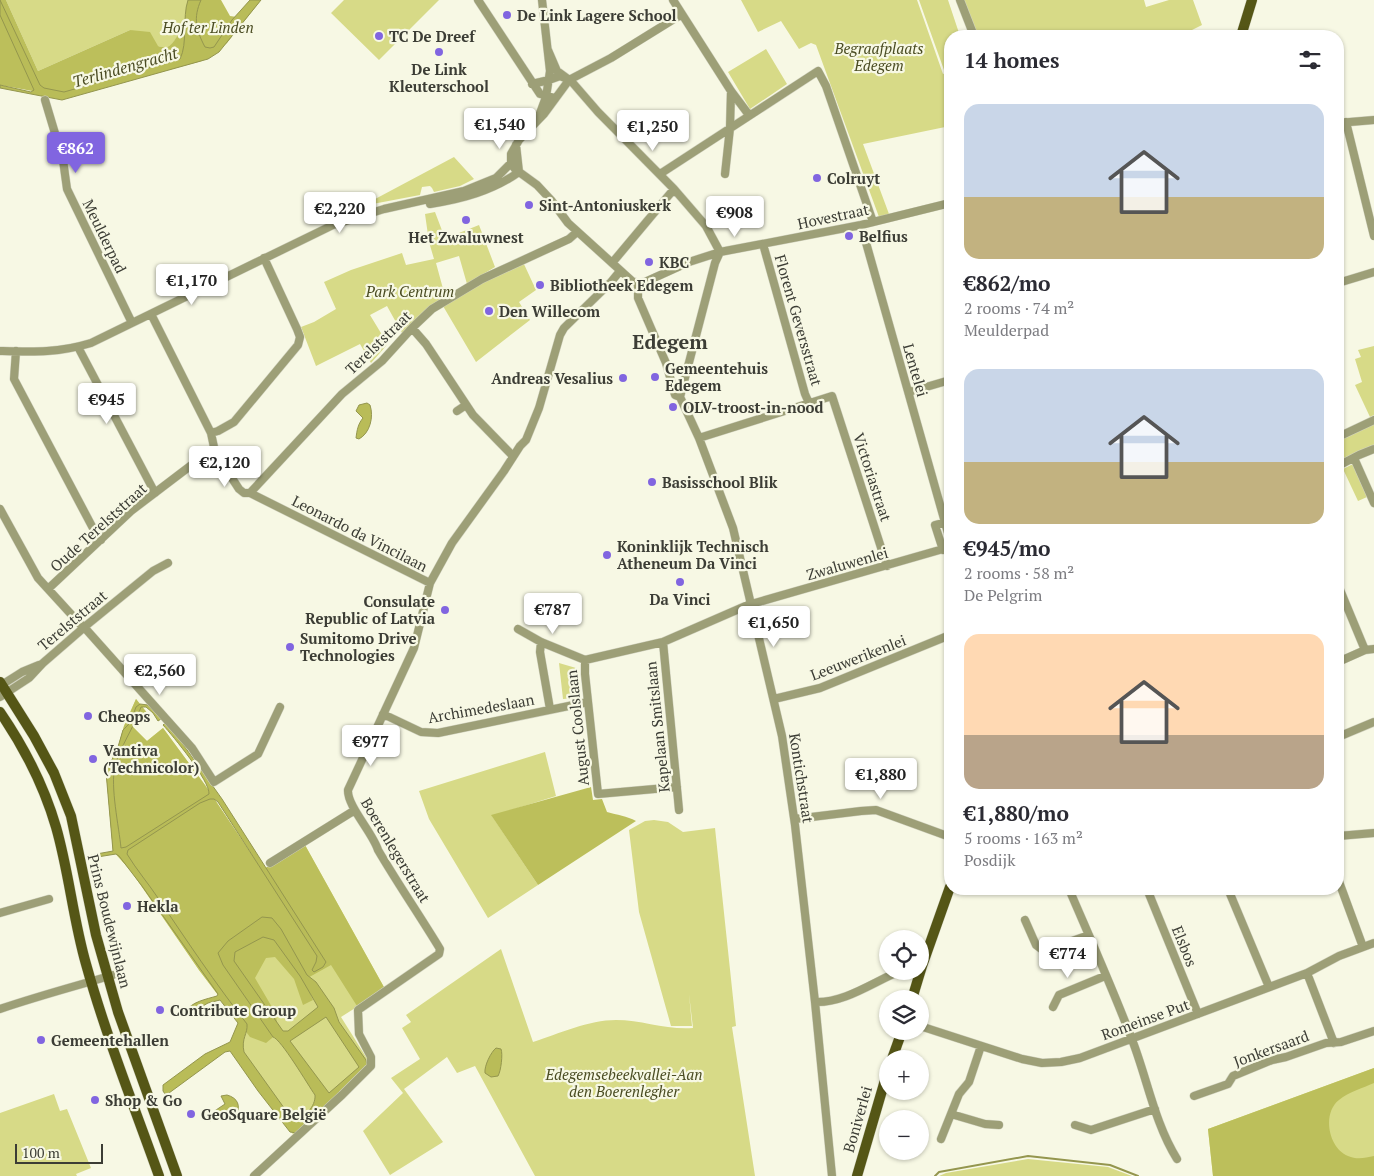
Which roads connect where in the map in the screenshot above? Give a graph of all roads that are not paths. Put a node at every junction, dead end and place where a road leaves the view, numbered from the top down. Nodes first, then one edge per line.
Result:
1 (478, 0) edge
2 (542, 0) edge
3 (673, 0) edge
4 (960, 0) edge
5 (1252, 0) edge
6 (682, 14) junction
7 (972, 30) edge
8 (1242, 30) edge
9 (548, 50) junction
10 (549, 80) junction
11 (569, 80) junction
12 (532, 84) junction
13 (730, 91) junction
14 (546, 96) junction
15 (556, 98) junction
16 (45, 100) dead end
17 (749, 115) junction
18 (538, 118) junction
19 (1374, 120) edge
20 (1346, 122) joint
21 (730, 128) junction
22 (514, 163) junction
23 (519, 172) junction
24 (660, 174) junction
25 (725, 174) dead end
26 (487, 186) junction
27 (674, 189) junction
28 (944, 204) edge
29 (873, 222) junction
30 (861, 225) junction
31 (577, 232) junction
32 (1374, 236) edge
33 (763, 244) junction
34 (720, 252) junction
35 (264, 258) junction
36 (612, 263) junction
37 (620, 271) junction
38 (1374, 272) edge
39 (1344, 281) edge
40 (638, 283) junction
41 (151, 314) junction
42 (132, 323) junction
43 (412, 328) junction
44 (78, 347) junction
45 (0, 351) edge
46 (16, 351) junction
47 (944, 382) edge
48 (908, 392) junction
49 (680, 397) junction
50 (809, 403) junction
51 (466, 405) junction
52 (457, 410) dead end
53 (1374, 420) edge
54 (211, 433) junction
55 (1344, 435) edge
56 (699, 438) junction
57 (1374, 449) edge
58 (215, 452) junction
59 (513, 456) junction
60 (1354, 458) junction
61 (1344, 463) edge
62 (155, 493) junction
63 (250, 493) junction
64 (1374, 503) edge
65 (0, 509) edge
66 (944, 512) edge
67 (944, 523) edge
68 (101, 540) junction
69 (944, 544) edge
70 (944, 549) edge
71 (168, 564) dead end
72 (887, 566) junction
73 (430, 583) junction
74 (48, 589) junction
75 (1344, 597) edge
76 (752, 604) junction
77 (84, 627) junction
78 (518, 629) dead end
79 (944, 637) edge
80 (541, 642) junction
81 (662, 642) junction
82 (1370, 650) edge
83 (585, 660) junction
84 (1344, 660) edge
85 (2, 689) edge
86 (774, 699) junction
87 (588, 702) junction
88 (280, 707) dead end
89 (550, 709) junction
90 (0, 712) edge
91 (383, 714) junction
92 (1374, 722) edge
93 (4, 726) edge
94 (1344, 734) edge
95 (677, 787) junction
96 (355, 810) junction
97 (679, 810) dead end
98 (795, 819) junction
99 (1374, 833) edge
100 (944, 835) edge
101 (1344, 836) edge
102 (270, 863) dead end
103 (947, 895) edge
104 (1072, 895) edge
105 (1149, 895) edge
106 (1231, 895) edge
107 (1344, 895) edge
108 (49, 899) dead end
109 (0, 913) edge
110 (1025, 920) dead end
111 (1089, 935) junction
112 (1374, 943) edge
113 (929, 944) edge
114 (1363, 947) junction
115 (1307, 973) junction
116 (110, 976) junction
117 (1105, 976) junction
118 (880, 980) edge
119 (88, 983) junction
120 (1269, 987) junction
121 (816, 1002) junction
122 (1053, 1007) dead end
123 (0, 1009) edge
124 (1198, 1014) junction
125 (929, 1029) edge
126 (1374, 1031) edge
127 (1132, 1038) junction
128 (1334, 1043) junction
129 (980, 1046) junction
130 (1194, 1096) dead end
131 (879, 1100) edge
132 (1155, 1109) junction
133 (951, 1114) junction
134 (999, 1125) dead end
135 (1075, 1125) dead end
136 (941, 1139) dead end
137 (1178, 1159) dead end
138 (159, 1176) edge
139 (177, 1176) edge
140 (254, 1176) edge
141 (832, 1176) edge
142 (857, 1176) edge

1 - 12 street
2 - 9 street
3 - 6 street
4 - 7 street
5 - 8 main road
6 - 11 street
6 - 13 street
9 - 10 street
9 - 11 street
10 - 11 street
10 - 12 street
10 - 14 street
11 - 15 street
11 - 24 street
12 - 14 street
13 - 17 street
13 - 21 street
14 - 15 street
14 - 18 street
15 - 18 street
16 - 42 street, Meulderpad
17 - 21 street
17 - 29 street
18 - 22 street
19 - 20 street
20 - 32 street
21 - 24 street
21 - 25 street
22 - 23 street
22 - 26 street
23 - 26 street
23 - 31 street
24 - 27 street
26 - 35 street
27 - 34 street
27 - 36 street
28 - 29 street, Hovestraat
29 - 30 street, Hovestraat
30 - 33 street, Hovestraat
30 - 48 street, Lentelei
31 - 36 street
31 - 43 street, Terelststraat
33 - 34 street, Hovestraat
33 - 50 street, Florent Geversstraat
34 - 40 street, Hovestraat
34 - 49 street
35 - 41 street
35 - 54 street
36 - 37 street
37 - 40 street
37 - 59 street, Boerenlegerstraat
38 - 39 street
40 - 49 street, Kontichstraat
41 - 42 street
41 - 54 street
42 - 44 street
43 - 51 street
43 - 63 street, Terelststraat
44 - 46 street
44 - 62 street
45 - 46 street
46 - 68 street
47 - 48 street
48 - 66 street, Lentelei
49 - 56 street, Kontichstraat
50 - 56 street
50 - 72 street, Victoriastraat
51 - 52 street
51 - 59 street
53 - 55 street
54 - 58 street
56 - 76 street, Kontichstraat
57 - 60 street
58 - 62 street, Oude Terelststraat
58 - 63 street, Leonardo da Vincilaan
59 - 73 street, Boerenlegerstraat
60 - 61 street
60 - 64 street
62 - 68 street, Oude Terelststraat
63 - 73 street, Leonardo da Vincilaan
65 - 74 street
67 - 69 street
68 - 74 street, Oude Terelststraat
70 - 72 street, Zwaluwenlei
71 - 77 street, Terelststraat
72 - 76 street, Zwaluwenlei
73 - 91 street, Boerenlegerstraat
74 - 77 street
75 - 82 street
76 - 81 street, Zwaluwenlei
76 - 86 street, Kontichstraat
77 - 85 street, Terelststraat
77 - 88 street
78 - 80 street
79 - 86 street, Leeuwerikenlei
80 - 83 street
80 - 89 street, August Coolslaan
81 - 83 street, Zwaluwenlei
81 - 95 street, Kapelaan Smitslaan
82 - 84 street
83 - 87 street, August Coolslaan
85 - 116 main road, Prins Boudewijnlaan
86 - 98 street, Kontichstraat
87 - 89 street, Archimedeslaan
87 - 95 street, August Coolslaan
89 - 91 street, Archimedeslaan
90 - 93 main road, Prins Boudewijnlaan
91 - 96 street, Boerenlegerstraat
92 - 94 street
93 - 119 main road, Prins Boudewijnlaan
95 - 97 street, Kapelaan Smitslaan
96 - 102 street
96 - 140 street, Boerenlegerstraat
98 - 100 street
98 - 121 street, Kontichstraat
99 - 101 street
103 - 113 main road
104 - 111 street
105 - 124 street, Elsbos
106 - 120 street
107 - 114 street
108 - 109 street
110 - 111 street
111 - 117 street
112 - 114 street, Romeinse Put
114 - 115 street, Romeinse Put
115 - 120 street, Romeinse Put
115 - 128 street, Jonkersaard
116 - 119 street
116 - 139 main road, Prins Boudewijnlaan
117 - 122 street
117 - 127 street
118 - 121 street
119 - 123 street
119 - 138 main road, Prins Boudewijnlaan
120 - 124 street, Romeinse Put
121 - 141 street, Kontichstraat
124 - 127 street, Romeinse Put
125 - 129 street, Romeinse Put
126 - 128 street, Jonkersaard
127 - 129 street, Romeinse Put
127 - 132 street
128 - 130 street, Jonkersaard
129 - 133 street
131 - 142 main road, Boniverlei
132 - 135 street
132 - 137 street
133 - 134 street
133 - 136 street

